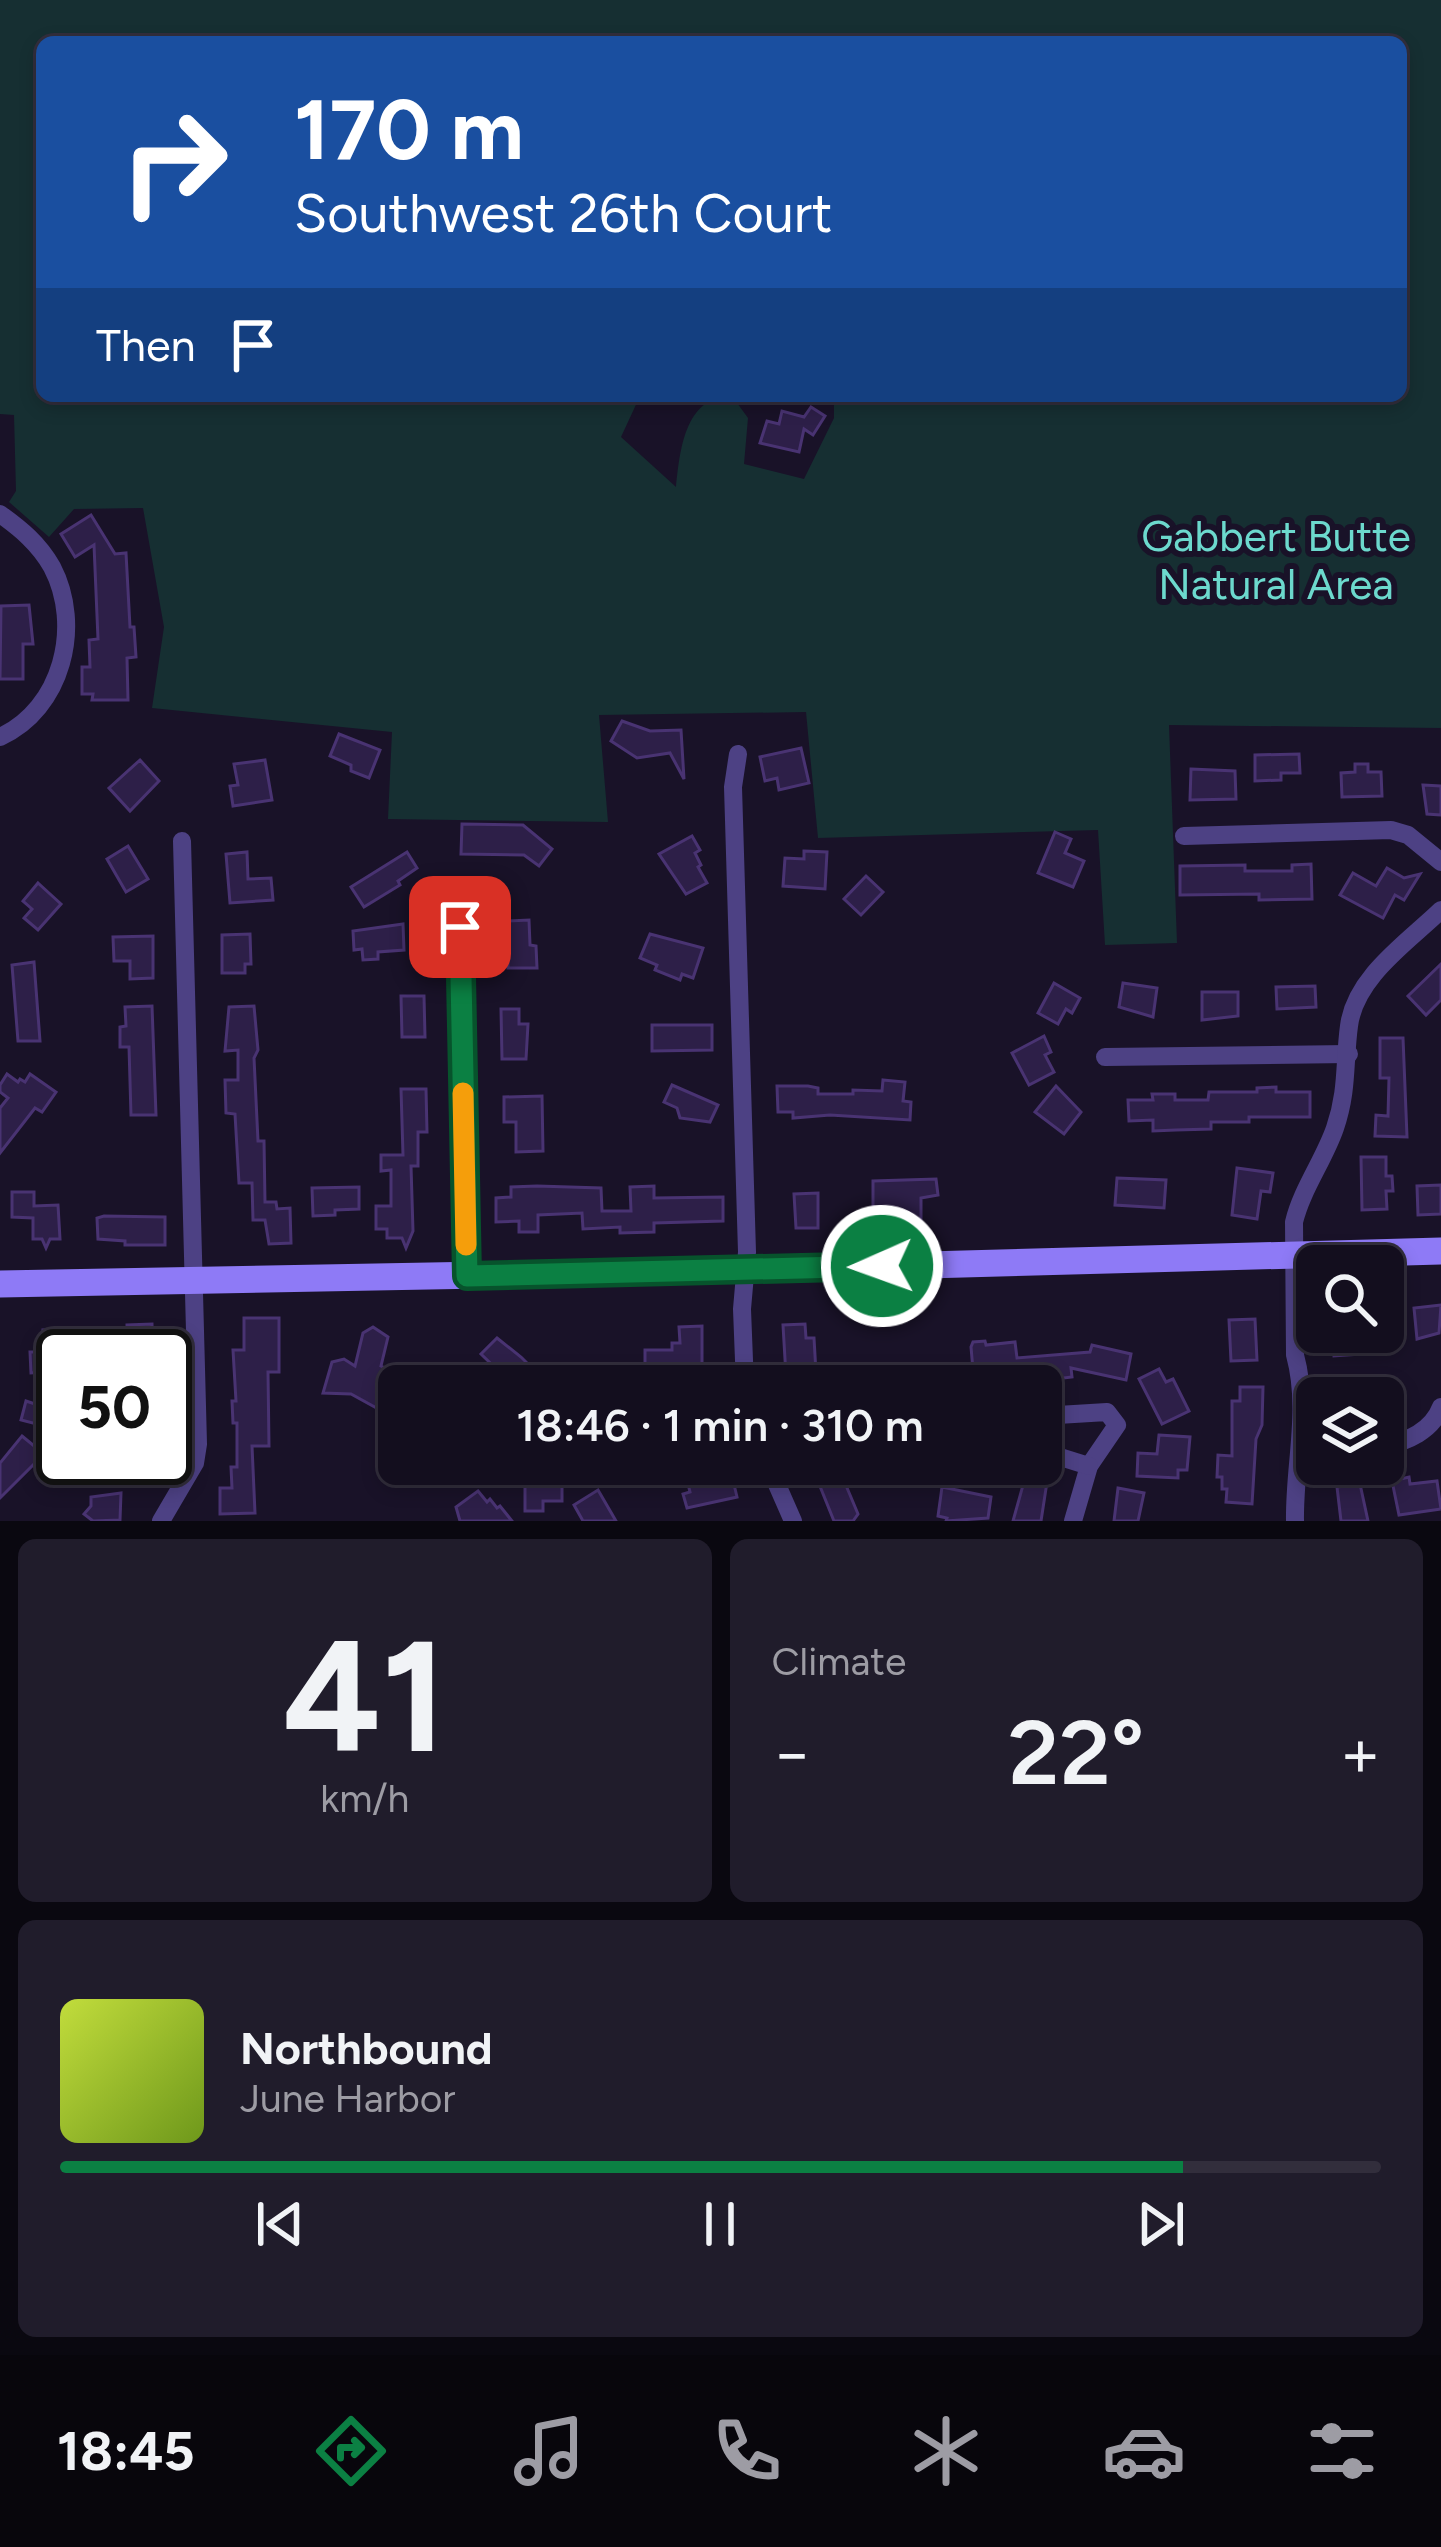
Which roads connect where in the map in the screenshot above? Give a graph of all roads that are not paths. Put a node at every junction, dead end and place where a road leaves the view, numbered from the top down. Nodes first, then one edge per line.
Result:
1 (0, 514) edge
2 (0, 737) edge
3 (738, 754) dead end
4 (1184, 836) dead end
5 (182, 842) dead end
6 (1441, 862) edge
7 (1441, 910) edge
8 (460, 927) dead end
9 (1349, 1054) junction
10 (1105, 1057) dead end
11 (1441, 1251) edge
12 (1294, 1254) junction
13 (744, 1270) junction
14 (467, 1276) junction
15 (195, 1280) junction
16 (0, 1284) edge
17 (745, 1365) edge
18 (1300, 1377) edge
19 (1441, 1407) edge
20 (1062, 1413) edge
21 (1404, 1438) edge
22 (1062, 1457) edge
23 (1089, 1466) junction
24 (778, 1485) edge
25 (1302, 1485) edge
26 (161, 1521) edge
27 (793, 1521) edge
28 (1073, 1521) edge
29 (1295, 1521) edge

1 - 2 street
3 - 13 street
4 - 6 street
5 - 15 street
7 - 9 street
8 - 14 street
9 - 10 street
9 - 12 street
11 - 12 main road
12 - 13 main road
12 - 18 street
13 - 14 main road
13 - 17 street
14 - 15 main road
15 - 16 main road
15 - 26 street
19 - 21 street
20 - 23 street
22 - 23 street
23 - 28 street
24 - 27 street
25 - 29 street

